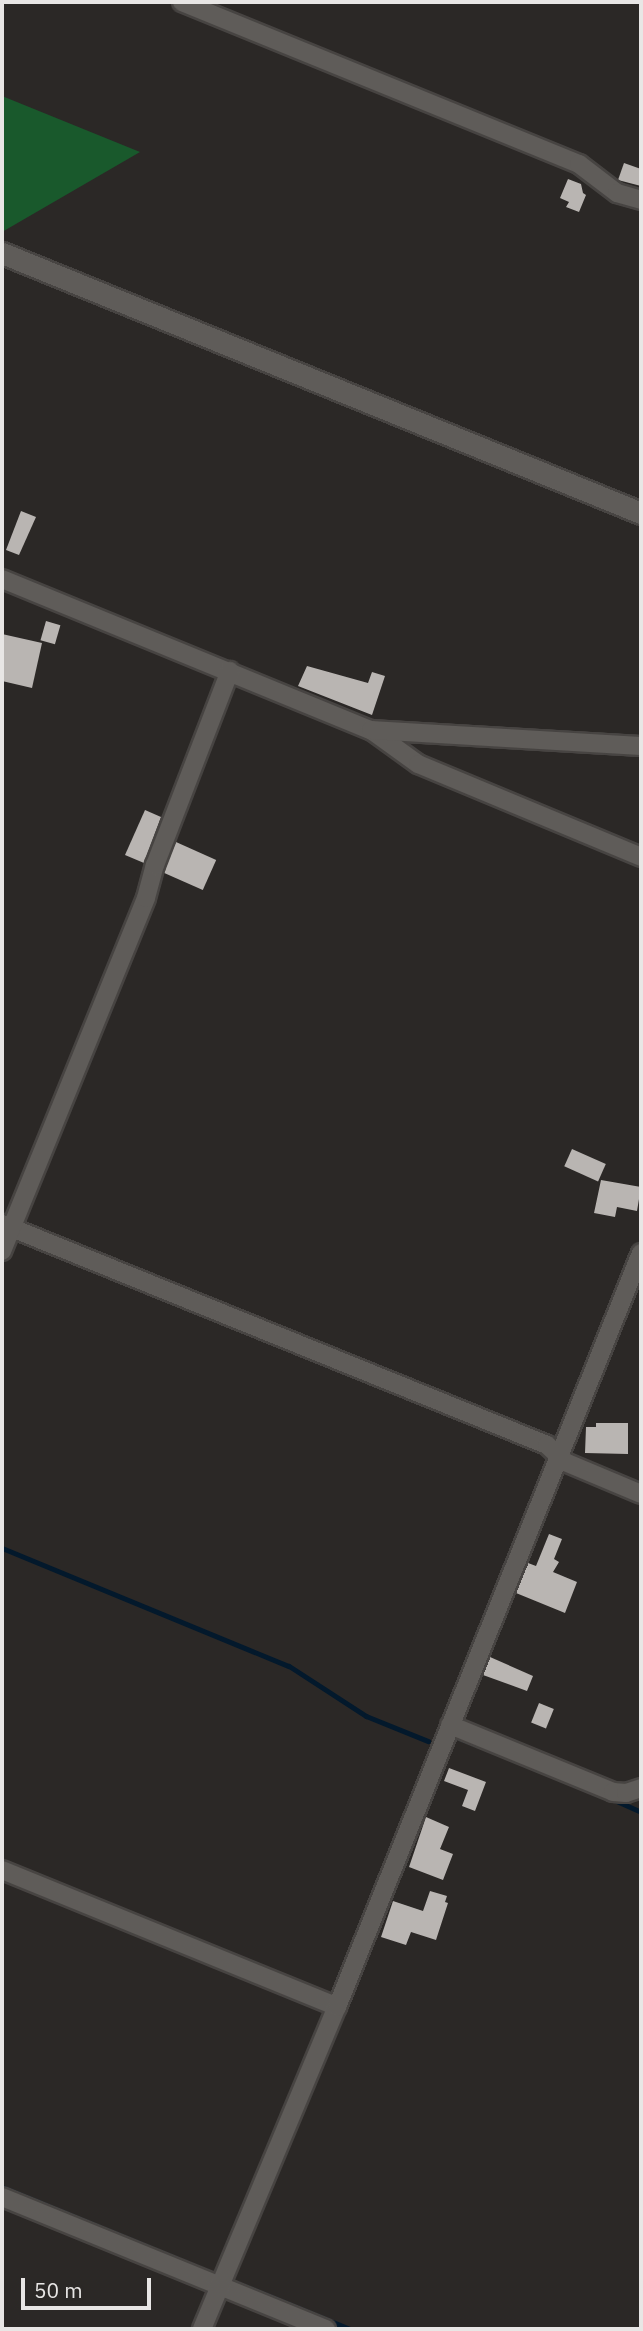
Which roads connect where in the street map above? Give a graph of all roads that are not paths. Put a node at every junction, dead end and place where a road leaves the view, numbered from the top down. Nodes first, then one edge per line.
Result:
1 (182, 2) edge
2 (641, 200) edge
3 (2, 253) edge
4 (641, 513) edge
5 (2, 579) edge
6 (230, 671) junction
7 (371, 730) junction
8 (641, 746) edge
9 (641, 857) edge
10 (7, 1226) edge
11 (2, 1251) edge
12 (641, 1253) edge
13 (558, 1456) junction
14 (641, 1494) edge
15 (450, 1725) junction
16 (641, 1788) edge
17 (2, 1870) edge
18 (337, 2007) junction
19 (2, 2197) edge
20 (220, 2285) junction
21 (202, 2329) edge
22 (327, 2329) edge

1 - 2 street
3 - 4 street
5 - 6 street
6 - 7 street
6 - 10 street
7 - 8 street
7 - 9 street
10 - 11 street
10 - 13 street
12 - 13 street
13 - 14 street
13 - 15 street
15 - 16 street
15 - 18 street
17 - 18 street
18 - 20 street
19 - 20 street
20 - 21 street
20 - 22 street

